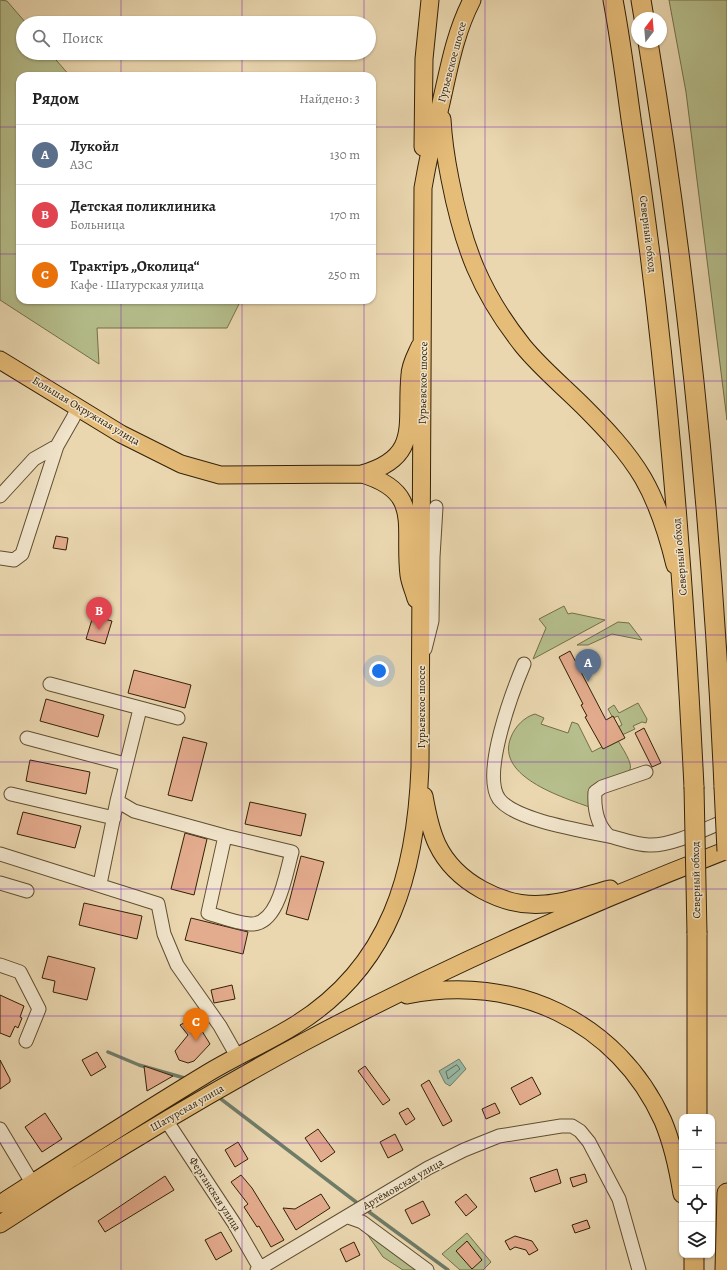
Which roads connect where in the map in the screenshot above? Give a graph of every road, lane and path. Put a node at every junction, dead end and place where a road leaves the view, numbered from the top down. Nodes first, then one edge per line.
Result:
1 (430, 0) edge
2 (472, 0) edge
3 (613, 0) edge
4 (641, 0) edge
5 (643, 12) edge
6 (649, 48) edge
7 (441, 103) junction
8 (423, 188) junction
9 (424, 334) junction
10 (0, 360) edge
11 (78, 407) junction
12 (57, 446) junction
13 (362, 474) junction
14 (0, 496) edge
15 (436, 507) dead end
16 (0, 558) edge
17 (420, 611) junction
18 (686, 630) junction
19 (421, 664) junction
20 (524, 664) dead end
21 (50, 684) dead end
22 (140, 709) junction
23 (178, 718) dead end
24 (26, 738) dead end
25 (727, 743) edge
26 (125, 764) junction
27 (723, 764) junction
28 (420, 772) junction
29 (646, 772) dead end
30 (11, 794) dead end
31 (117, 801) junction
32 (114, 818) junction
33 (727, 820) edge
34 (225, 836) junction
35 (609, 836) junction
36 (727, 850) edge
37 (0, 854) edge
38 (650, 880) junction
39 (0, 883) edge
40 (100, 884) junction
41 (27, 891) dead end
42 (0, 965) edge
43 (380, 1002) junction
44 (26, 1041) dead end
45 (244, 1053) junction
46 (697, 1114) edge
47 (166, 1120) junction
48 (0, 1129) edge
49 (680, 1186) edge
50 (36, 1191) junction
51 (727, 1193) edge
52 (0, 1204) edge
53 (351, 1215) junction
54 (0, 1224) edge
55 (260, 1269) edge
56 (427, 1270) edge
57 (639, 1270) edge
58 (725, 1270) edge

1 - 8 main road
2 - 7 main road, Гурьевское шоссе
3 - 18 highway, Северный обход
4 - 5 highway
6 - 27 highway
7 - 8 main road, Гурьевское шоссе
7 - 18 main road
8 - 9 main road, Гурьевское шоссе
9 - 13 main road
9 - 17 main road, Гурьевское шоссе
10 - 11 main road, Большая Окружная улица
11 - 12 street
11 - 13 main road, Большая Окружная улица
12 - 14 street
12 - 16 street
13 - 17 main road
15 - 19 street
17 - 19 main road, Гурьевское шоссе
18 - 46 highway, Северный обход, bridge
19 - 28 main road, Гурьевское шоссе
20 - 35 street
21 - 22 street
22 - 23 street
22 - 26 street
24 - 26 street
25 - 27 main road
26 - 31 street
27 - 36 highway, bridge
28 - 38 main road
28 - 45 main road, Шатурская улица
29 - 35 street
30 - 32 street
31 - 32 street
31 - 34 street
32 - 40 street
33 - 35 street
34 - 34 street
36 - 38 main road
37 - 40 street
38 - 43 main road
39 - 41 street
40 - 45 street
42 - 44 street
43 - 47 main road, Шатурская улица
43 - 49 main road
45 - 50 main road, Шатурская улица
47 - 50 main road, Шатурская улица
47 - 55 street, Ферганская улица
48 - 50 street
50 - 52 main road, Шатурская улица
50 - 54 main road, Шатурская улица
51 - 58 highway
53 - 55 street, Артёмовская улица
53 - 56 street
53 - 57 street, Артёмовская улица

